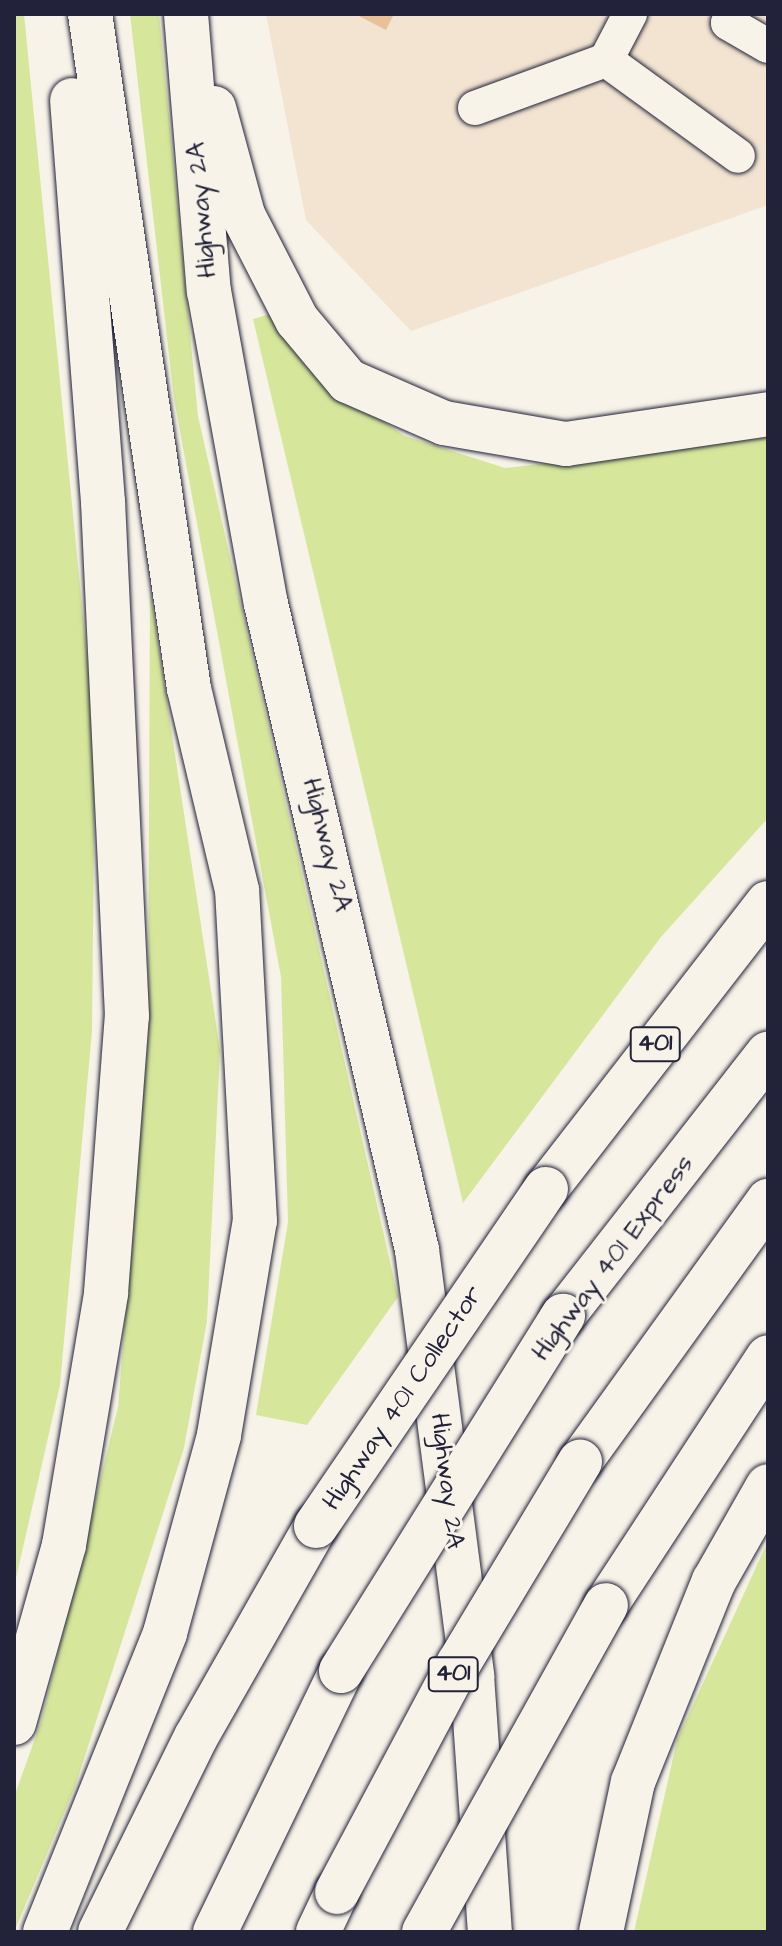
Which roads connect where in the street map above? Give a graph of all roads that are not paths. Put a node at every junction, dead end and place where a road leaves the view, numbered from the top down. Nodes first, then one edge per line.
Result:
1 (71, 14) edge
2 (90, 14) edge
3 (186, 14) edge
4 (197, 14) edge
5 (630, 14) edge
6 (733, 14) edge
7 (768, 46) edge
8 (606, 60) junction
9 (475, 108) dead end
10 (738, 156) dead end
11 (768, 414) edge
12 (768, 903) edge
13 (768, 1054) edge
14 (768, 1201) edge
15 (768, 1357) edge
16 (768, 1486) edge
17 (472, 1676) junction
18 (14, 1723) edge
19 (45, 1932) edge
20 (100, 1932) edge
21 (215, 1932) edge
22 (318, 1932) edge
23 (424, 1932) edge
24 (459, 1932) edge
25 (490, 1932) edge
26 (601, 1932) edge

1 - 18 highway
2 - 19 highway
3 - 17 highway, Highway 2A
4 - 11 highway
5 - 8 lane
6 - 7 lane
8 - 9 lane
8 - 10 lane
12 - 20 highway, Highway 401 Collector / 401, bridge
13 - 21 highway, Highway 401 Express, bridge
14 - 22 highway, 401, bridge
15 - 23 highway, bridge
16 - 26 highway
17 - 24 highway
17 - 25 highway

